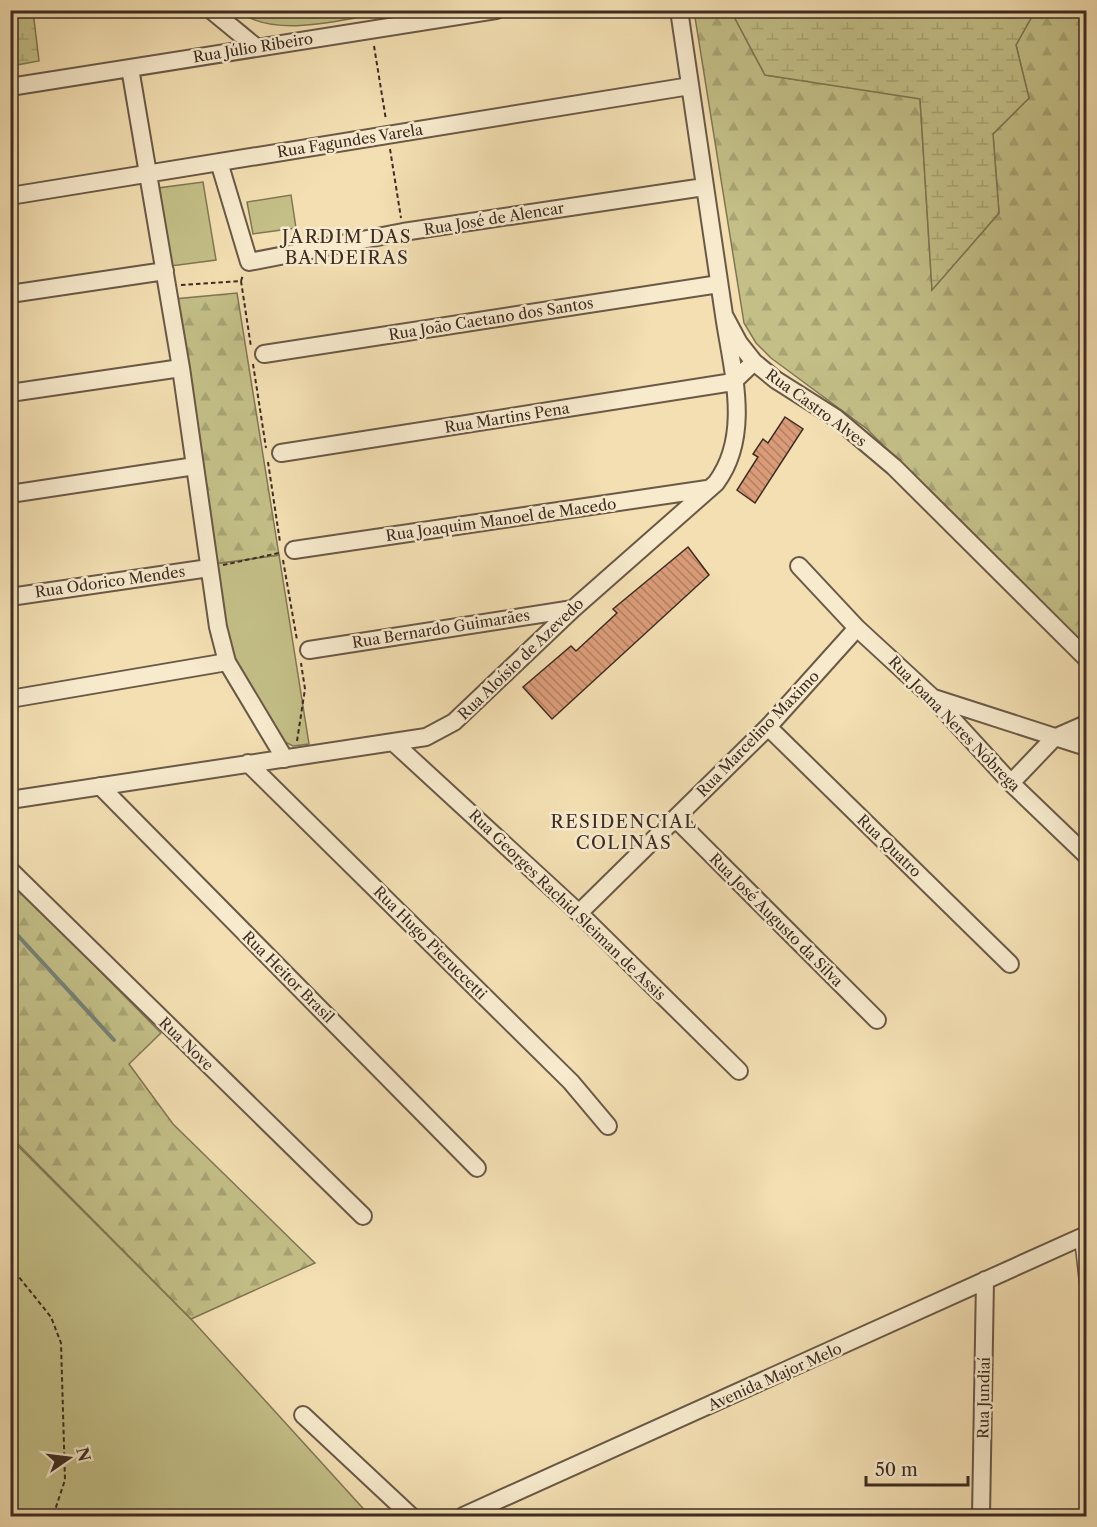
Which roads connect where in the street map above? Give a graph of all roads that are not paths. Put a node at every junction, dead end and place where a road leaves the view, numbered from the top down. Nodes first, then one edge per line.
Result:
1 (211, 10) edge
2 (496, 10) edge
3 (679, 10) edge
4 (256, 47) junction
5 (130, 68) junction
6 (690, 86) junction
7 (10, 87) edge
8 (219, 162) junction
9 (148, 176) junction
10 (704, 187) junction
11 (10, 196) edge
12 (165, 271) junction
13 (719, 284) junction
14 (10, 294) edge
15 (724, 315) junction
16 (256, 355) road end
17 (754, 362) junction
18 (180, 368) junction
19 (733, 382) junction
20 (10, 393) edge
21 (280, 453) dead end
22 (195, 466) junction
23 (708, 489) junction
24 (10, 494) edge
25 (288, 551) road end
26 (799, 566) dead end
27 (209, 568) junction
28 (10, 597) edge
29 (573, 609) junction
30 (857, 628) junction
31 (302, 649) road end
32 (1086, 658) edge
33 (227, 662) junction
34 (933, 698) junction
35 (10, 699) edge
36 (1086, 724) edge
37 (768, 727) junction
38 (1054, 738) junction
39 (393, 742) junction
40 (1086, 747) edge
41 (290, 758) junction
42 (248, 763) junction
43 (1011, 783) junction
44 (100, 786) junction
45 (10, 800) edge
46 (676, 819) junction
47 (1086, 855) edge
48 (10, 870) edge
49 (579, 913) junction
50 (1010, 964) dead end
51 (877, 1020) dead end
52 (739, 1071) dead end
53 (608, 1126) dead end
54 (477, 1168) dead end
55 (363, 1216) dead end
56 (1083, 1236) edge
57 (985, 1280) junction
58 (1086, 1300) edge
59 (303, 1415) dead end
60 (411, 1516) edge
61 (463, 1516) edge
62 (981, 1516) edge

1 - 4 street
2 - 4 street, Rua Júlio Ribeiro
3 - 6 street, Rua Castro Alves
4 - 5 street, Rua Júlio Ribeiro
5 - 7 street, Rua Júlio Ribeiro
5 - 9 street
6 - 8 street, Rua Fagundes Varela
6 - 10 street, Rua Castro Alves
8 - 9 street, Rua Fagundes Varela
8 - 10 street, Rua José de Alencar
9 - 11 street, Rua Fagundes Varela
9 - 12 street
10 - 13 street, Rua Castro Alves
12 - 14 street
12 - 18 street
13 - 15 street, Rua Castro Alves
13 - 16 street, Rua João Caetano dos Santos
15 - 17 street, Rua Castro Alves
15 - 19 street, Rua Aloísio de Azevedo
17 - 19 street
17 - 32 street, Rua Castro Alves
18 - 20 street
18 - 22 street
19 - 21 street, Rua Martins Pena
19 - 23 street, Rua Aloísio de Azevedo
22 - 24 street
22 - 27 street
23 - 25 street, Rua Joaquim Manoel de Macedo
23 - 29 street, Rua Aloísio de Azevedo
26 - 30 street, Rua Joana Neres Nóbrega
27 - 28 street, Rua Odorico Mendes
27 - 33 street
29 - 31 street, Rua Bernardo Guimarães
29 - 39 street, Rua Aloísio de Azevedo
30 - 34 street, Rua Joana Neres Nóbrega
30 - 37 street, Rua Marcelino Maximo
33 - 35 street
33 - 41 street
34 - 38 street
34 - 43 street, Rua Joana Neres Nóbrega
36 - 38 street
37 - 46 street, Rua Marcelino Maximo
37 - 50 street, Rua Quatro
38 - 40 street
38 - 43 street
39 - 41 street, Rua Aloísio de Azevedo
39 - 49 street, Rua Georges Rachid Sleiman de Assis
41 - 42 street, Rua Aloísio de Azevedo
42 - 44 street, Rua Aloísio de Azevedo
42 - 53 street, Rua Hugo Pieruccetti
43 - 47 street, Rua Joana Neres Nóbrega
44 - 45 street, Rua Aloísio de Azevedo
44 - 54 street, Rua Heitor Brasil
46 - 49 street, Rua Marcelino Maximo
46 - 51 street, Rua José Augusto da Silva
48 - 55 street, Rua Nove
49 - 52 street, Rua Georges Rachid Sleiman de Assis
56 - 57 street, Avenida Major Melo
56 - 58 lane
57 - 61 street, Avenida Major Melo
57 - 62 street, Rua Jundiaí
59 - 60 street

